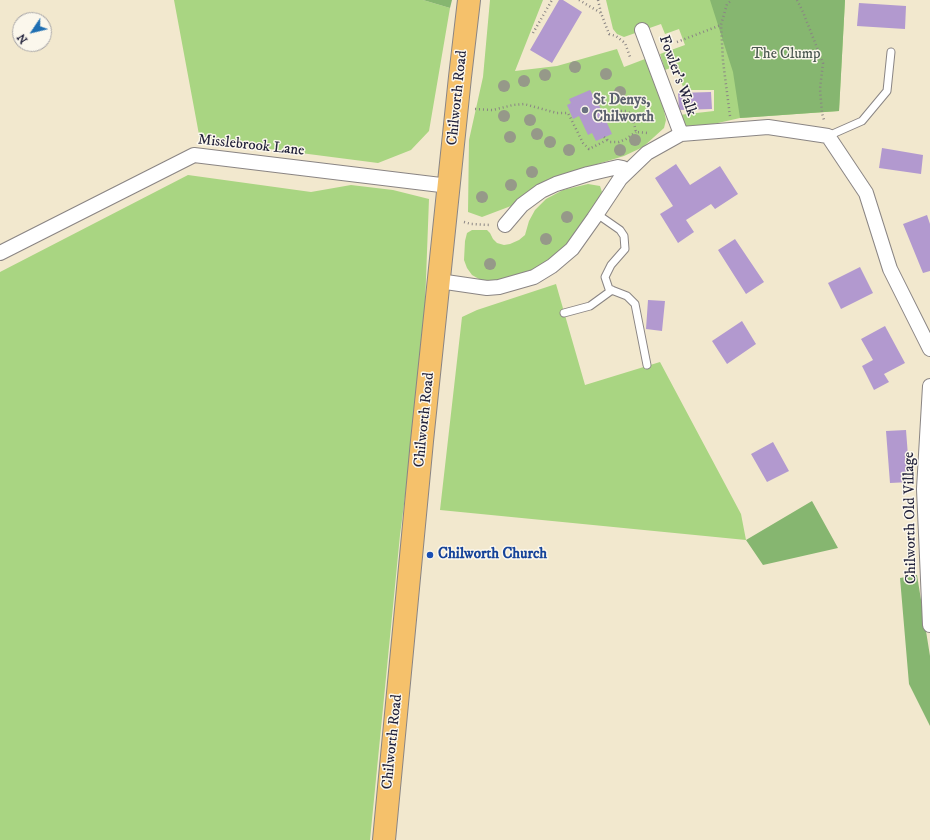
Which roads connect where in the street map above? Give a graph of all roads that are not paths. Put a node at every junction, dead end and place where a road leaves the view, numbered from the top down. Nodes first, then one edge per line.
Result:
1 (469, 0) edge
2 (642, 30) dead end
3 (891, 52) dead end
4 (681, 134) junction
5 (828, 136) junction
6 (627, 172) junction
7 (449, 186) junction
8 (597, 214) junction
9 (505, 225) road end
10 (0, 253) edge
11 (439, 281) junction
12 (612, 290) junction
13 (564, 313) dead end
14 (930, 349) edge
15 (648, 366) dead end
16 (930, 386) edge
17 (929, 410) edge
18 (930, 626) edge
19 (384, 840) edge

1 - 7 main road, Chilworth Road
2 - 4 street, Fowler's Walk
3 - 5 lane
4 - 5 street
4 - 6 street
5 - 14 street
6 - 8 street
6 - 9 street
7 - 10 street, Misslebrook Lane
7 - 11 main road, Chilworth Road
8 - 11 street
8 - 12 lane
11 - 19 main road, Chilworth Road
12 - 13 lane
12 - 15 lane
16 - 17 street, Chilworth Old Village
17 - 18 street, Chilworth Old Village

